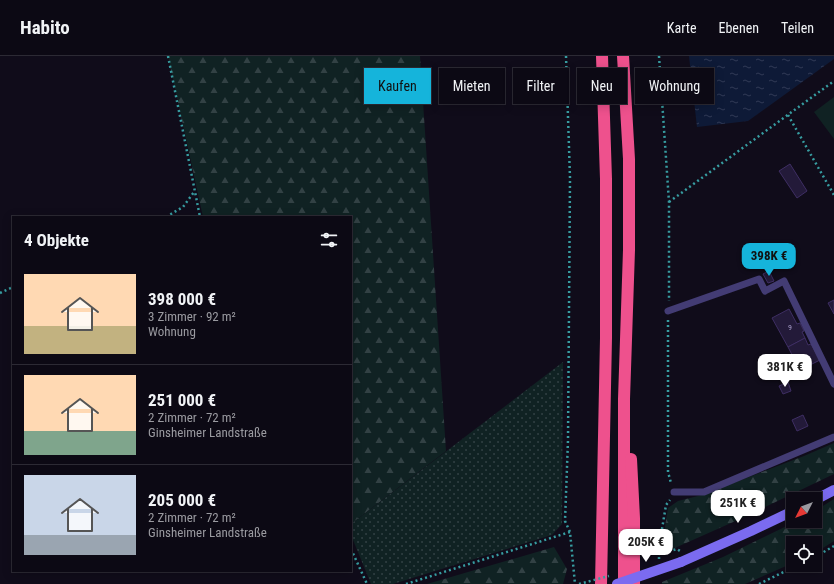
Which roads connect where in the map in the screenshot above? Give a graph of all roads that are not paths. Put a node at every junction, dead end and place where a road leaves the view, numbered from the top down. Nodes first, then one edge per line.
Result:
1 (602, 56) edge
2 (623, 56) edge
3 (668, 311) road end
4 (834, 384) edge
5 (624, 399) junction
6 (834, 437) edge
7 (834, 490) edge
8 (674, 492) road end
9 (822, 496) edge
10 (786, 513) edge
11 (601, 584) edge
12 (617, 584) edge
13 (624, 584) edge
14 (634, 584) edge

1 - 11 highway
2 - 5 highway
3 - 4 lane
5 - 13 highway
5 - 14 highway
6 - 8 lane
7 - 9 main road
10 - 12 main road, bridge

